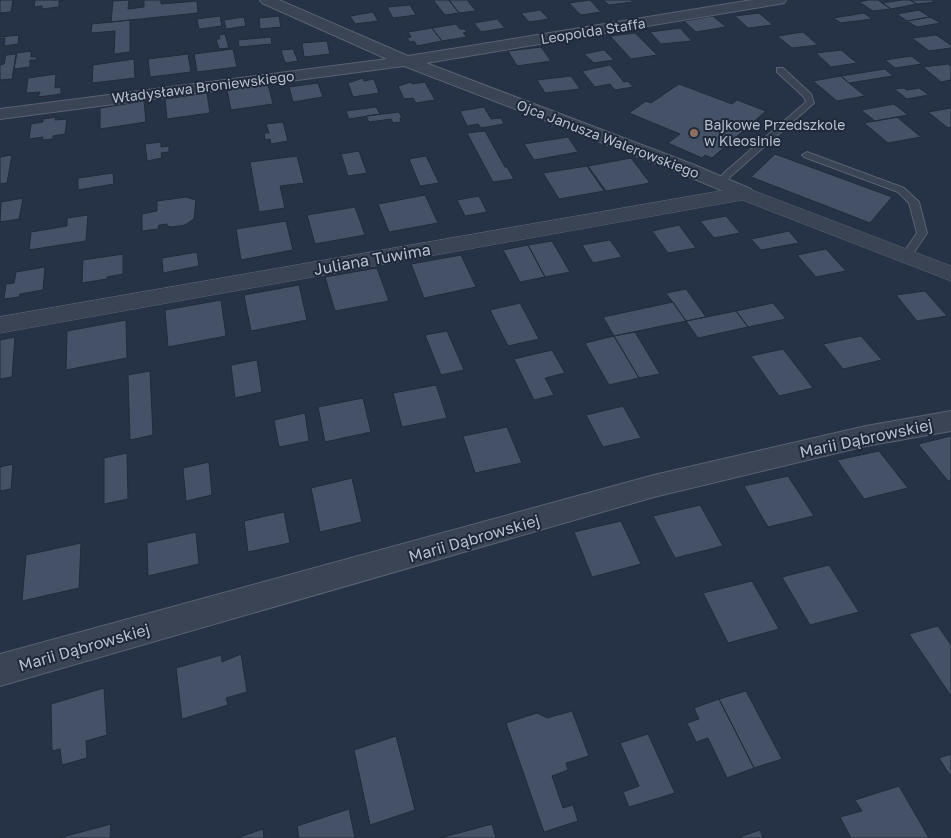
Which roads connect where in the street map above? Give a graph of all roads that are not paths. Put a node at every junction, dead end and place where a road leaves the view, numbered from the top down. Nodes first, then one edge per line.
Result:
1 (268, 0) edge
2 (779, 0) edge
3 (406, 61) junction
4 (780, 70) dead end
5 (0, 114) edge
6 (807, 155) dead end
7 (720, 183) junction
8 (744, 193) junction
9 (906, 256) junction
10 (951, 274) edge
11 (0, 325) edge
12 (951, 421) edge
13 (0, 670) edge

1 - 3 street, Ojca Janusza Walerowskiego
2 - 3 street, Leopolda Staffa
3 - 5 street, Władysława Broniewskiego
3 - 7 street, Ojca Janusza Walerowskiego
4 - 7 lane
6 - 9 lane
7 - 8 street, Ojca Janusza Walerowskiego
8 - 9 street, Ojca Janusza Walerowskiego
8 - 11 street, Juliana Tuwima
9 - 10 street, Ojca Janusza Walerowskiego
12 - 13 street, Marii Dąbrowskiej

